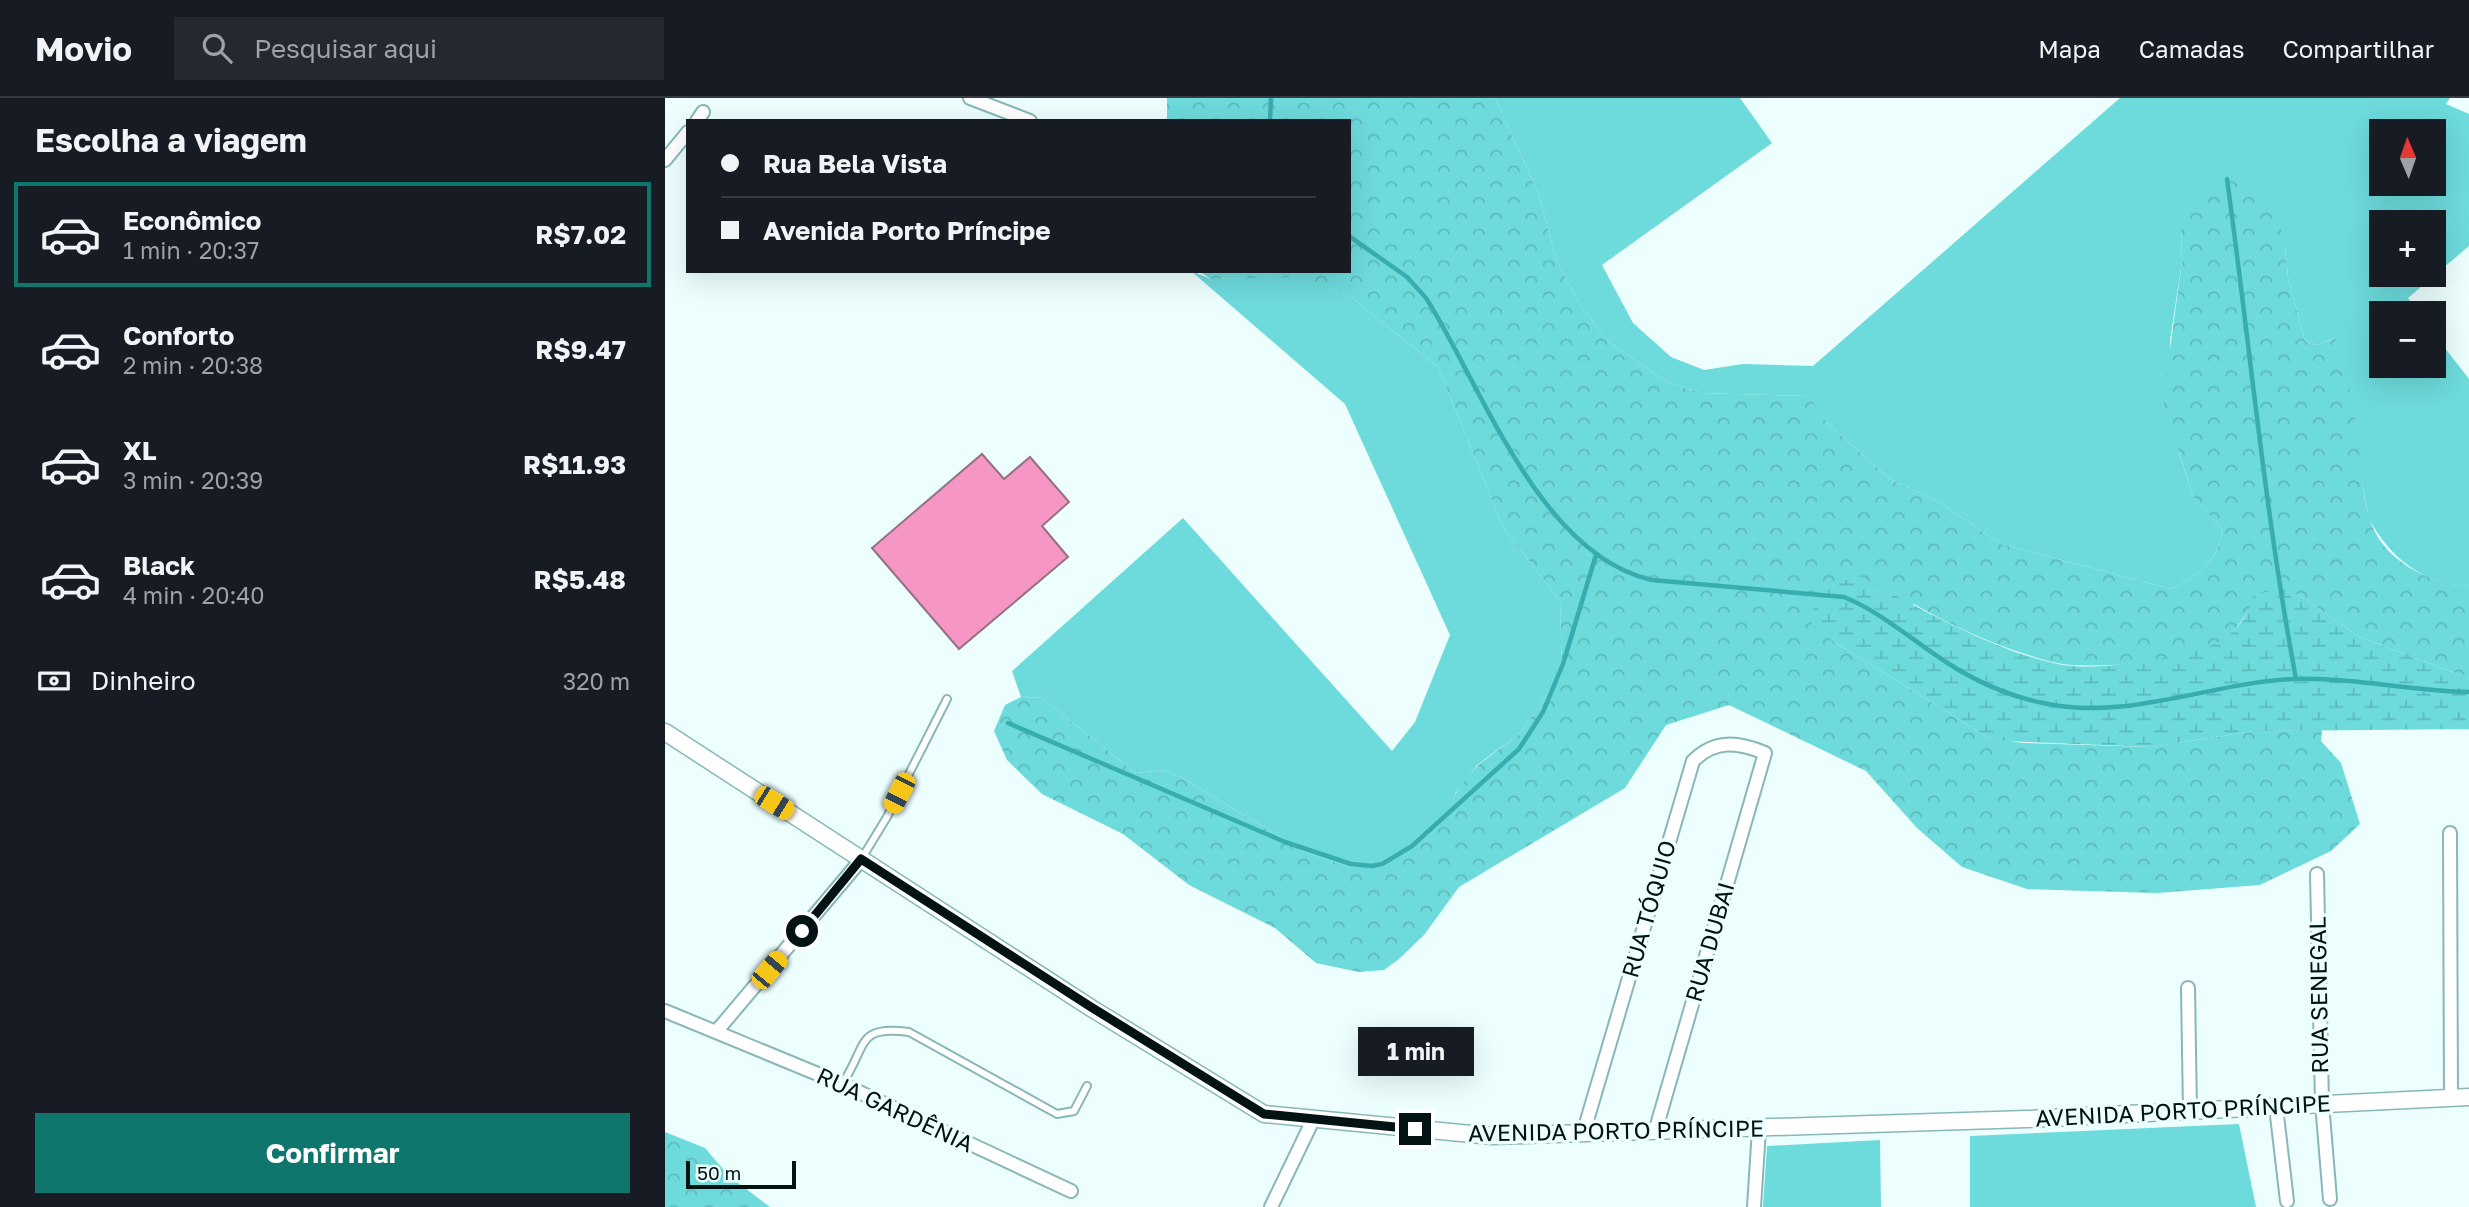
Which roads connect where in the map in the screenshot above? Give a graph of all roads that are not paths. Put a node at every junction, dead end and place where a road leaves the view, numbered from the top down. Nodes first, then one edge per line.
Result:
1 (970, 98) edge
2 (1025, 119) edge
3 (686, 134) edge
4 (665, 160) edge
5 (947, 699) dead end
6 (665, 732) edge
7 (1765, 753) joint
8 (2450, 833) dead end
9 (861, 859) junction
10 (2317, 874) dead end
11 (2188, 988) dead end
12 (670, 1013) edge
13 (716, 1032) junction
14 (842, 1084) junction
15 (1087, 1086) dead end
16 (2469, 1097) edge
17 (2451, 1099) junction
18 (2322, 1103) junction
19 (2276, 1107) junction
20 (2190, 1111) junction
21 (1313, 1120) junction
22 (1759, 1129) junction
23 (1655, 1132) junction
24 (1583, 1134) junction
25 (1071, 1191) dead end
26 (2330, 1199) dead end
27 (2287, 1200) dead end
28 (1271, 1207) edge
29 (1754, 1207) edge

1 - 2 street
3 - 4 street
5 - 9 lane
6 - 9 street, AVENIDA PORTO PRÍNCIPE
7 - 23 street, RUA DUBAI
7 - 24 street, RUA TÓQUIO
8 - 17 street
9 - 13 street
9 - 21 street, AVENIDA PORTO PRÍNCIPE
10 - 18 street, RUA SENEGAL
11 - 20 street
12 - 13 street, RUA GARDÊNIA
13 - 14 street, RUA GARDÊNIA
14 - 15 lane
14 - 25 street, RUA GARDÊNIA
16 - 17 street, AVENIDA PORTO PRÍNCIPE
17 - 18 street, AVENIDA PORTO PRÍNCIPE
18 - 19 street, AVENIDA PORTO PRÍNCIPE
18 - 26 street, RUA SENEGAL
19 - 20 street, AVENIDA PORTO PRÍNCIPE
19 - 27 street
20 - 22 street, AVENIDA PORTO PRÍNCIPE
21 - 24 street, AVENIDA PORTO PRÍNCIPE
21 - 28 street
22 - 23 street, AVENIDA PORTO PRÍNCIPE
22 - 29 street
23 - 24 street, AVENIDA PORTO PRÍNCIPE

